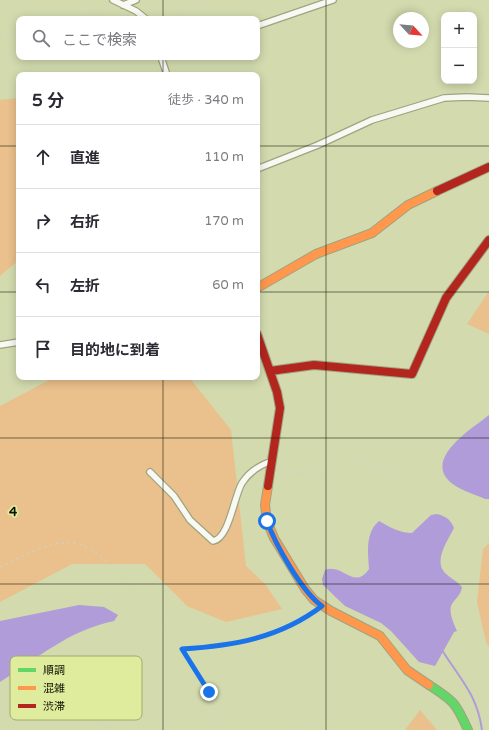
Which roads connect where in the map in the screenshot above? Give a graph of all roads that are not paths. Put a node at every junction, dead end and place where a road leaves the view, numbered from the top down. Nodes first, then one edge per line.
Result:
1 (113, 0) edge
2 (136, 0) edge
3 (333, 0) edge
4 (122, 5) junction
5 (142, 16) edge
6 (260, 25) edge
7 (162, 60) edge
8 (166, 72) edge
9 (489, 98) edge
10 (489, 167) edge
11 (260, 168) edge
12 (489, 240) edge
13 (260, 286) edge
14 (16, 342) edge
15 (260, 343) edge
16 (0, 345) edge
17 (270, 371) junction
18 (271, 465) junction
19 (150, 472) dead end
20 (468, 730) edge

1 - 4 street
2 - 4 street
3 - 6 street
4 - 5 street
7 - 8 street
9 - 11 street
10 - 13 street
12 - 17 street
14 - 16 street
15 - 17 street
17 - 18 street
18 - 19 street
18 - 20 street

